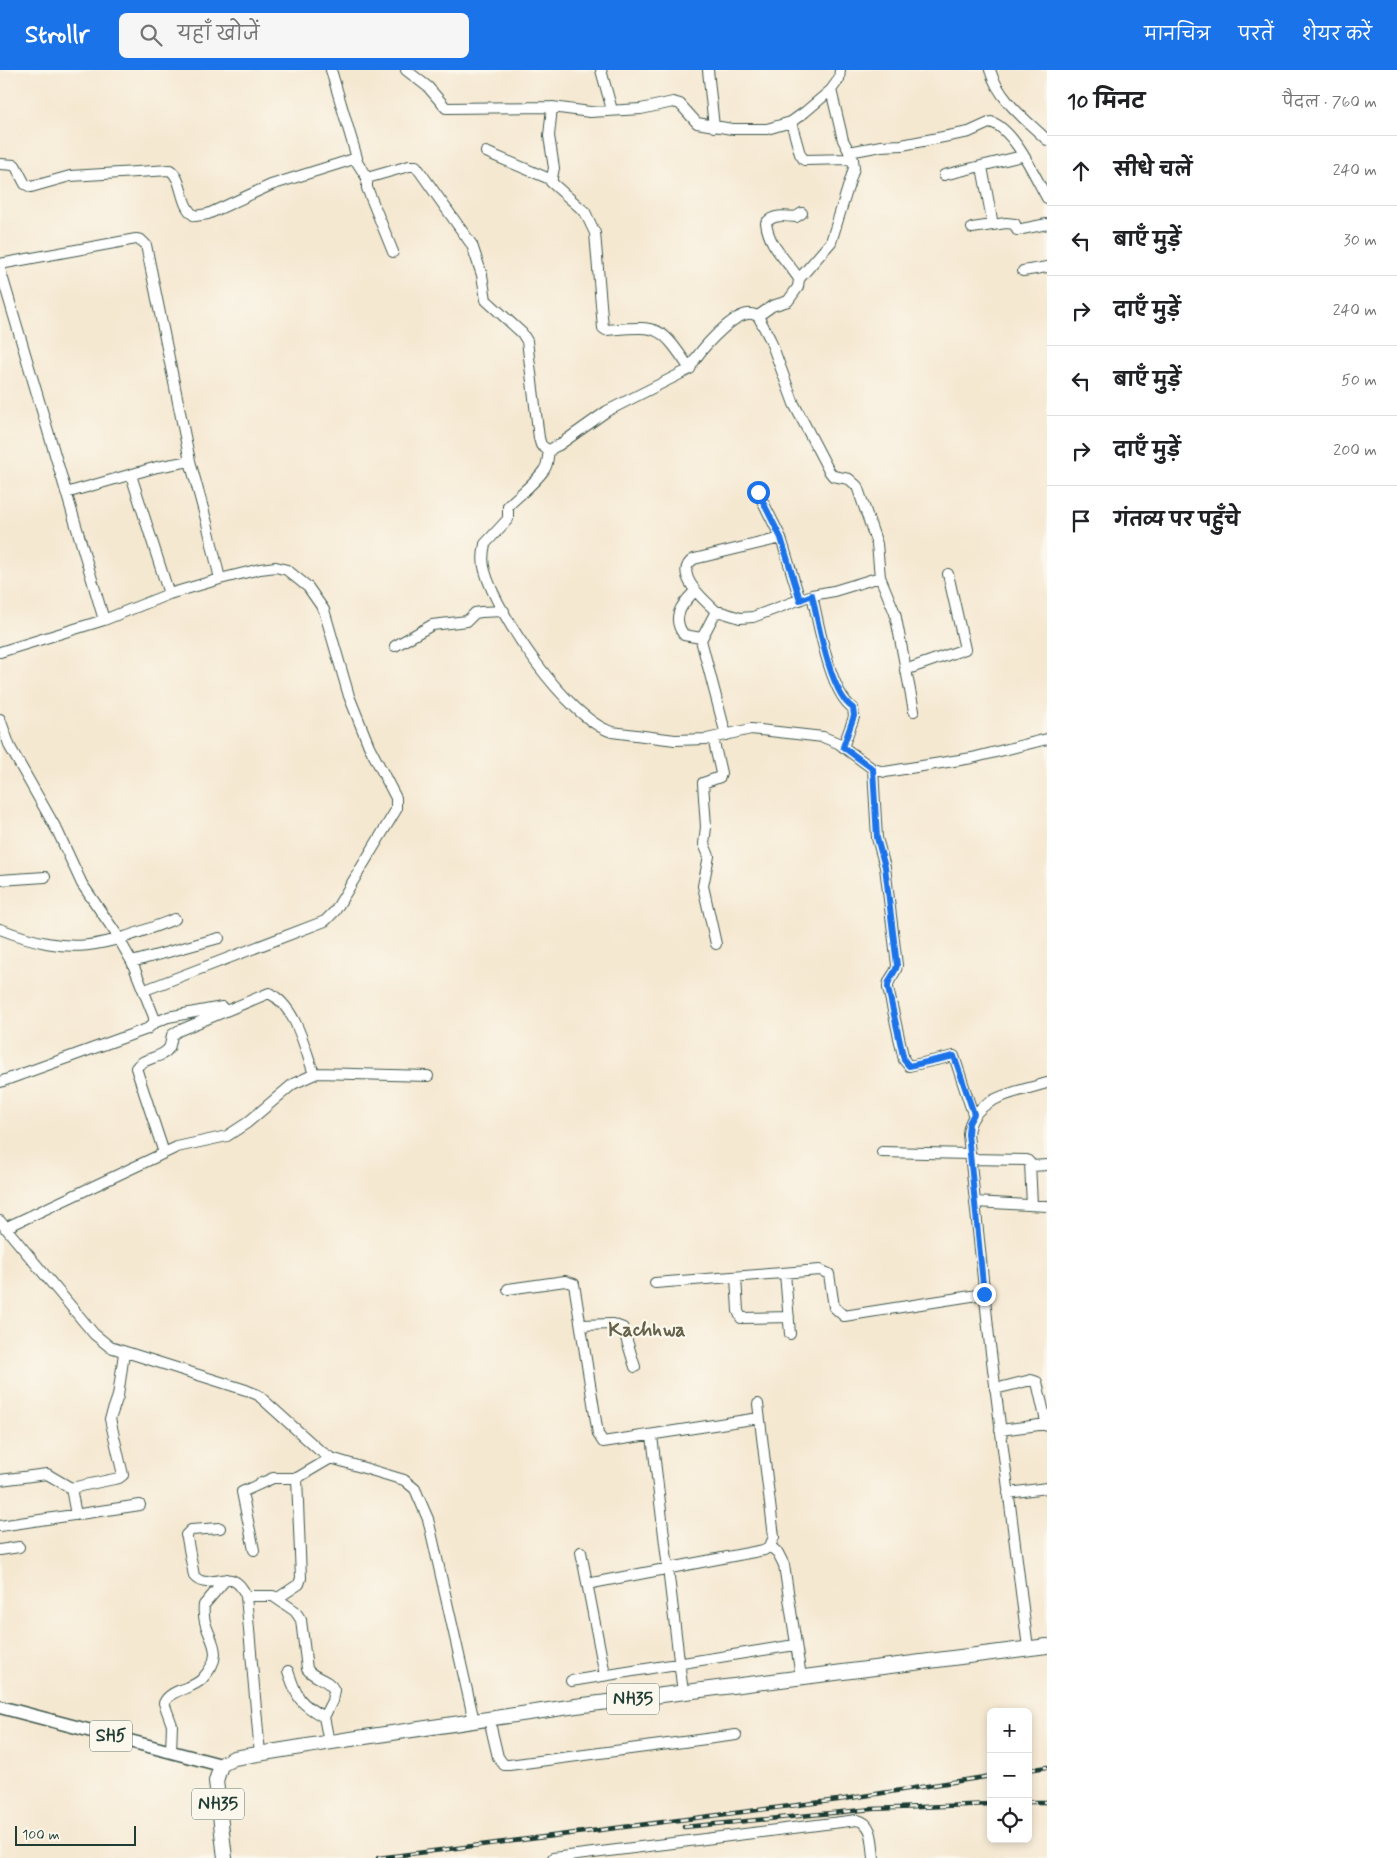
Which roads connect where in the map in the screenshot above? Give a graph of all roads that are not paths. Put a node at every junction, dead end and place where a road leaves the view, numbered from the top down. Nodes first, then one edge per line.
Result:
1 (331, 70) edge
2 (406, 70) edge
3 (601, 70) edge
4 (708, 70) edge
5 (840, 70) edge
6 (990, 70) edge
7 (831, 90) junction
8 (552, 107) junction
9 (612, 110) junction
10 (792, 122) junction
11 (714, 127) junction
12 (1047, 140) edge
13 (486, 152) dead end
14 (1022, 154) junction
15 (851, 156) junction
16 (354, 159) junction
17 (0, 164) edge
18 (982, 166) junction
19 (944, 175) dead end
20 (367, 178) junction
21 (552, 180) junction
22 (1047, 198) edge
23 (802, 213) dead end
24 (1047, 224) edge
25 (993, 225) junction
26 (972, 228) dead end
27 (393, 252) dead end
28 (0, 264) edge
29 (1047, 267) edge
30 (0, 269) edge
31 (1023, 270) dead end
32 (799, 279) junction
33 (758, 316) junction
34 (690, 369) junction
35 (549, 451) junction
36 (190, 462) junction
37 (131, 475) junction
38 (758, 492) dead end
39 (66, 493) junction
40 (781, 538) junction
41 (948, 574) dead end
42 (880, 577) junction
43 (220, 579) junction
44 (694, 592) junction
45 (169, 594) junction
46 (812, 595) junction
47 (800, 600) junction
48 (504, 611) junction
49 (717, 612) junction
50 (104, 620) junction
51 (701, 638) junction
52 (395, 646) dead end
53 (0, 652) edge
54 (905, 670) junction
55 (914, 711) dead end
56 (0, 719) edge
57 (726, 735) junction
58 (713, 738) junction
59 (1047, 739) edge
60 (3, 740) edge
61 (843, 747) junction
62 (873, 769) junction
63 (45, 877) dead end
64 (0, 880) edge
65 (175, 919) dead end
66 (0, 929) edge
67 (219, 938) dead end
68 (120, 940) junction
69 (716, 944) dead end
70 (132, 962) junction
71 (145, 990) junction
72 (243, 1003) junction
73 (154, 1023) junction
74 (314, 1074) junction
75 (428, 1076) dead end
76 (0, 1082) edge
77 (1047, 1083) edge
78 (974, 1114) junction
79 (882, 1152) dead end
80 (164, 1153) junction
81 (971, 1157) junction
82 (1047, 1165) edge
83 (1032, 1166) junction
84 (975, 1202) junction
85 (1032, 1205) junction
86 (1047, 1206) edge
87 (3, 1225) edge
88 (785, 1273) junction
89 (736, 1277) junction
90 (656, 1283) dead end
91 (508, 1289) dead end
92 (984, 1294) junction
93 (789, 1316) junction
94 (582, 1325) junction
95 (790, 1334) dead end
96 (124, 1353) junction
97 (635, 1367) dead end
98 (995, 1389) junction
99 (758, 1404) dead end
100 (759, 1418) junction
101 (1047, 1425) edge
102 (1000, 1430) junction
103 (652, 1436) junction
104 (331, 1458) junction
105 (297, 1478) junction
106 (0, 1480) edge
107 (71, 1488) junction
108 (1047, 1488) edge
109 (1008, 1493) junction
110 (140, 1505) dead end
111 (76, 1515) junction
112 (0, 1526) edge
113 (220, 1528) dead end
114 (770, 1546) junction
115 (19, 1547) dead end
116 (0, 1550) edge
117 (254, 1550) dead end
118 (581, 1552) dead end
119 (668, 1569) junction
120 (226, 1579) junction
121 (587, 1584) junction
122 (246, 1596) junction
123 (278, 1598) junction
124 (796, 1645) junction
125 (1047, 1646) edge
126 (1028, 1648) junction
127 (680, 1663) junction
128 (288, 1671) dead end
129 (605, 1675) junction
130 (800, 1678) junction
131 (571, 1680) dead end
132 (683, 1693) junction
133 (0, 1707) edge
134 (324, 1717) junction
135 (489, 1719) junction
136 (474, 1721) junction
137 (736, 1735) dead end
138 (330, 1742) junction
139 (171, 1751) junction
140 (260, 1754) junction
141 (222, 1765) junction
142 (225, 1858) edge
143 (553, 1858) edge
144 (874, 1858) edge

1 - 16 street
2 - 8 street
3 - 9 street
4 - 11 street
5 - 7 street
6 - 12 street
7 - 10 street
7 - 15 street
8 - 9 street
8 - 21 street
9 - 11 street
10 - 11 street
10 - 15 street
13 - 21 street
14 - 15 street
14 - 18 street
14 - 22 street
15 - 32 street
16 - 17 street
16 - 20 street
18 - 19 street
18 - 25 street
20 - 27 street
20 - 35 street
21 - 34 street
23 - 32 street
24 - 25 street
25 - 26 street
28 - 36 street
29 - 31 street
30 - 39 street
32 - 33 street
33 - 34 street
33 - 42 street
34 - 35 street
35 - 48 street
36 - 37 street
36 - 43 street
37 - 39 street
37 - 45 street
38 - 40 street
39 - 50 street
40 - 44 street
40 - 47 street
41 - 54 street
42 - 46 street
42 - 54 street
43 - 45 street
43 - 71 street
44 - 49 street
44 - 51 street
45 - 50 street
46 - 47 street
46 - 61 street
47 - 49 street
48 - 52 street
48 - 58 street
49 - 51 street
50 - 53 street
51 - 57 street
54 - 55 street
56 - 60 street
57 - 58 street
57 - 61 street
58 - 69 street
59 - 62 street
60 - 68 street
61 - 62 street
62 - 78 street
63 - 64 street
65 - 68 street
66 - 68 street
67 - 70 street
68 - 70 street
70 - 71 street
71 - 73 street
72 - 73 street
72 - 74 street
72 - 80 street
73 - 76 street
74 - 75 street
74 - 80 street
77 - 78 street
78 - 81 street
79 - 81 street
80 - 87 street
81 - 83 street
81 - 84 street
82 - 83 street
83 - 85 street
84 - 85 street
84 - 92 street
85 - 86 street
87 - 96 street
88 - 89 street
88 - 92 street
88 - 93 street
89 - 90 street
89 - 93 street
91 - 94 street
92 - 98 street
93 - 95 street
94 - 97 street
94 - 103 street
96 - 104 street
96 - 107 street
98 - 101 street
98 - 102 street
99 - 100 street
100 - 103 street
100 - 114 street
101 - 102 street
102 - 109 street
103 - 119 street
104 - 105 street
104 - 136 street
105 - 117 street
105 - 123 street
106 - 107 street
107 - 111 street
108 - 109 street
109 - 126 street
110 - 111 street
111 - 112 street
113 - 120 street
114 - 119 street
114 - 124 street
115 - 116 street
118 - 121 street
119 - 121 street
119 - 127 street
120 - 122 street
120 - 139 street
121 - 129 street
122 - 123 street
122 - 140 street
123 - 134 street
124 - 127 street
124 - 130 street
125 - 126 highway, NH35
126 - 130 highway, NH35
127 - 129 street
127 - 132 street
128 - 134 street
129 - 131 street
130 - 132 highway, NH35
132 - 135 highway, NH35
133 - 139 main road, SH5
134 - 138 street
135 - 136 highway, NH35
135 - 137 street
136 - 138 highway, NH35
138 - 140 highway, NH35
139 - 141 main road, SH5
140 - 141 highway, NH35
141 - 142 highway, NH35
143 - 144 street

